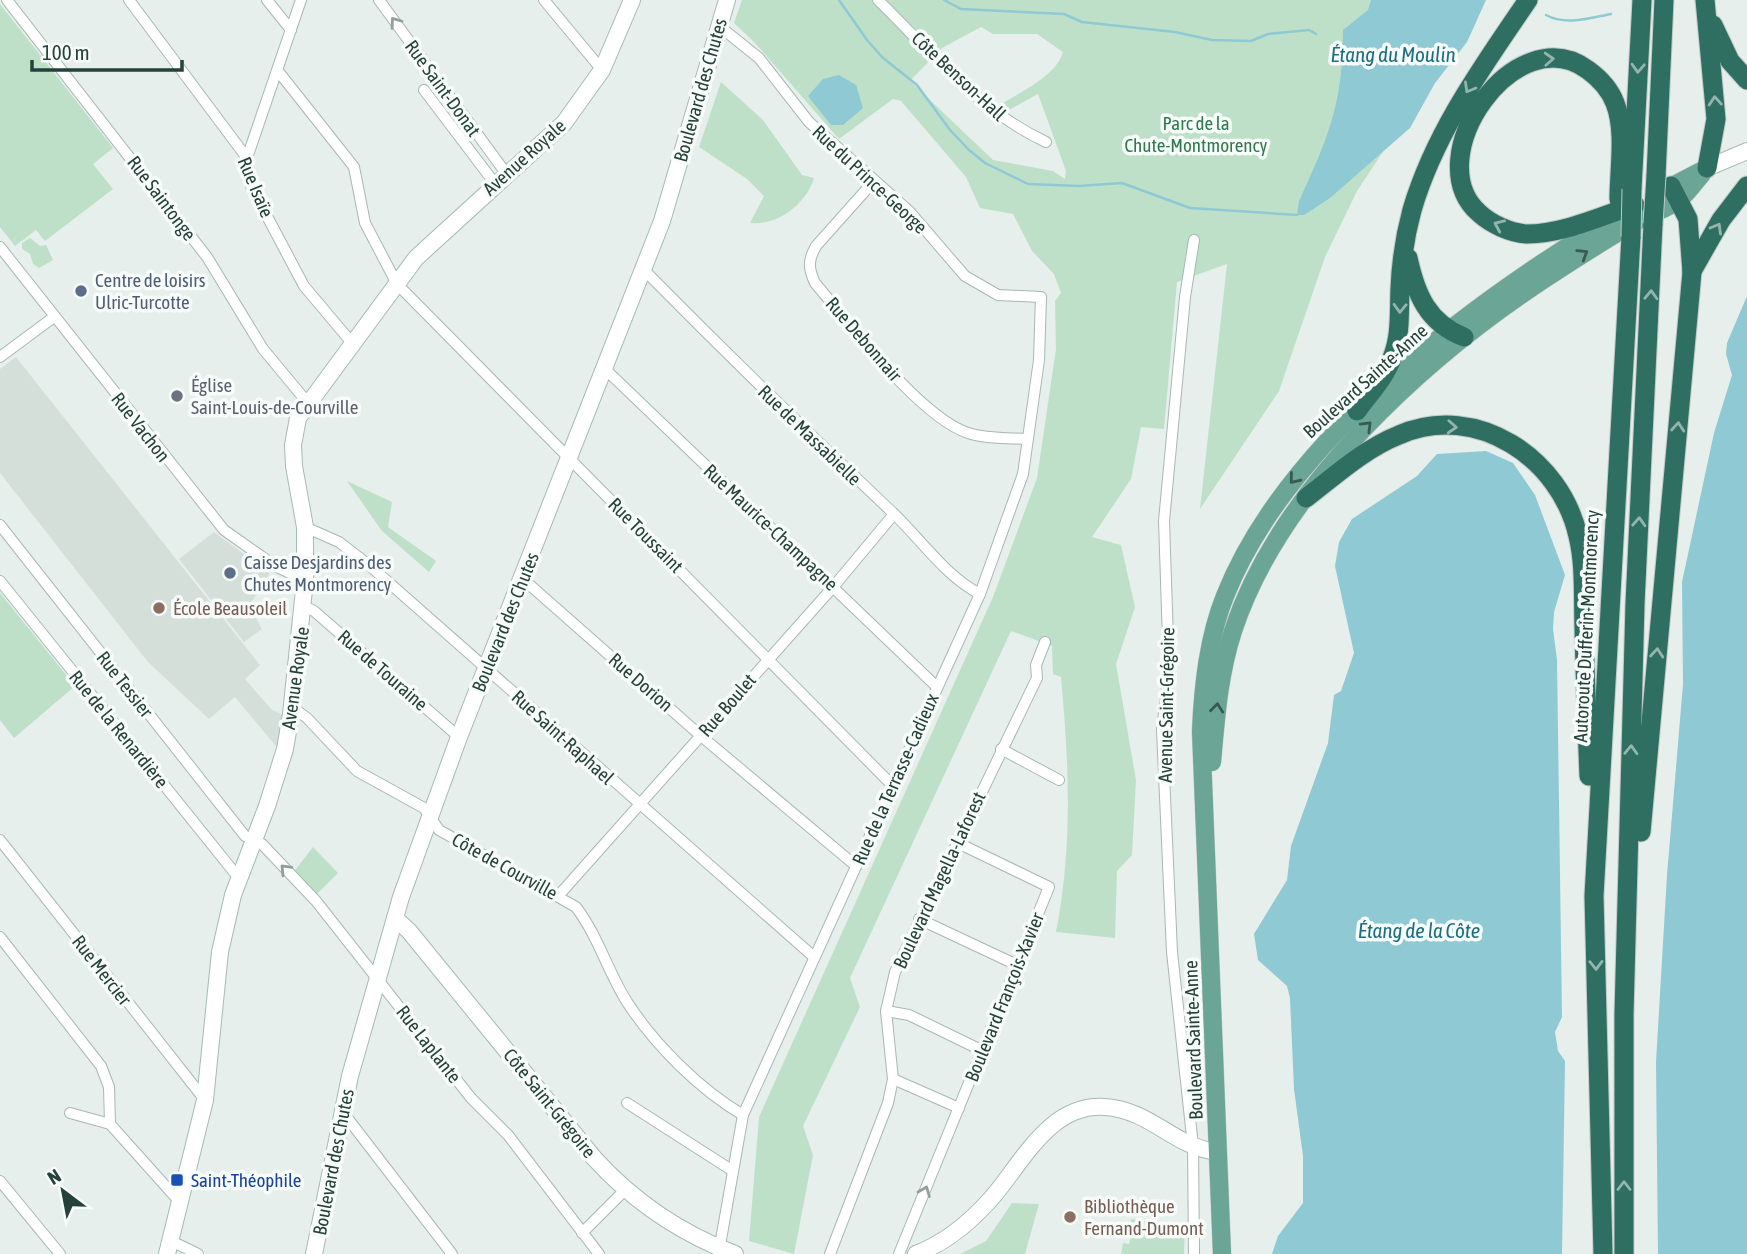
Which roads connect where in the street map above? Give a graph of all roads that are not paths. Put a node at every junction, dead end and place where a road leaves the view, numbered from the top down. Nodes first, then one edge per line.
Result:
1 (7, 0) edge
2 (129, 0) edge
3 (267, 0) edge
4 (301, 0) edge
5 (379, 0) edge
6 (544, 0) edge
7 (632, 0) edge
8 (727, 0) edge
9 (878, 0) edge
10 (1528, 0) edge
11 (1642, 0) edge
12 (1664, 0) edge
13 (1706, 0) edge
14 (719, 26) junction
15 (291, 30) junction
16 (603, 70) junction
17 (278, 71) junction
18 (1747, 80) edge
19 (424, 90) dead end
20 (1046, 142) dead end
21 (1747, 152) edge
22 (247, 158) junction
23 (1707, 168) junction
24 (502, 181) junction
25 (874, 181) junction
26 (1747, 186) edge
27 (1669, 187) junction
28 (1629, 198) junction
29 (1194, 240) dead end
30 (1404, 240) junction
31 (0, 247) edge
32 (644, 270) junction
33 (1692, 272) junction
34 (397, 284) junction
35 (1041, 297) joint
36 (54, 317) junction
37 (1458, 334) junction
38 (352, 343) junction
39 (0, 357) edge
40 (605, 369) junction
41 (307, 402) junction
42 (1357, 411) junction
43 (1027, 439) junction
44 (569, 459) junction
45 (1307, 498) junction
46 (894, 514) junction
47 (0, 525) edge
48 (304, 527) junction
49 (523, 579) junction
50 (306, 580) junction
51 (0, 581) edge
52 (834, 586) junction
53 (980, 594) junction
54 (304, 606) junction
55 (1045, 642) dead end
56 (768, 658) junction
57 (486, 668) junction
58 (937, 687) junction
59 (292, 707) junction
60 (701, 736) junction
61 (459, 737) junction
62 (1002, 749) junction
63 (1059, 780) dead end
64 (893, 786) junction
65 (638, 805) junction
66 (430, 816) junction
67 (1207, 825) junction
68 (0, 840) edge
69 (252, 840) junction
70 (956, 842) junction
71 (856, 866) junction
72 (239, 877) junction
73 (559, 895) junction
74 (1594, 896) junction
75 (395, 918) junction
76 (919, 919) junction
77 (2, 945) edge
78 (814, 957) junction
79 (1017, 965) junction
80 (377, 978) junction
81 (886, 1012) junction
82 (1625, 1014) junction
83 (981, 1050) junction
84 (893, 1079) junction
85 (205, 1100) junction
86 (627, 1103) dead end
87 (958, 1108) junction
88 (342, 1111) junction
89 (70, 1113) dead end
90 (743, 1115) junction
91 (110, 1124) junction
92 (1193, 1146) junction
93 (1218, 1152) junction
94 (733, 1171) junction
95 (0, 1181) edge
96 (624, 1191) junction
97 (178, 1200) junction
98 (582, 1233) junction
99 (168, 1247) edge
100 (318, 1251) edge
101 (724, 1252) edge
102 (60, 1254) edge
103 (198, 1254) edge
104 (452, 1254) edge
105 (599, 1254) edge
106 (830, 1254) edge
107 (899, 1254) edge
108 (916, 1254) edge
109 (1194, 1254) edge
110 (1223, 1254) edge
111 (1603, 1254) edge
112 (1624, 1254) edge

1 - 41 street, Rue Saintonge
2 - 22 street, Rue Isaïe
3 - 15 street
4 - 15 street
24 -> 5 street, Rue Saint-Donat
6 - 16 street
7 - 16 street, Avenue Royale
8 - 14 street, Boulevard des Chutes
9 - 20 street, Côte Benson-Hall
10 -> 30 highway
11 -> 28 highway
12 - 27 highway
13 - 18 highway
23 -> 13 highway
14 - 25 street, Rue du Prince-George
14 - 32 street, Boulevard des Chutes
15 - 17 street
16 - 24 street, Avenue Royale
17 - 22 street
17 - 34 street, Rue Toussaint
19 - 24 street
21 - 23 street, Boulevard Sainte-Anne
22 - 38 street, Rue Isaïe
23 - 27 main road, Boulevard Sainte-Anne
24 - 34 street, Avenue Royale
25 - 35 street, Rue du Prince-George
25 - 43 street, Rue Debonnair
33 -> 26 highway
27 - 28 main road, Boulevard Sainte-Anne
27 - 33 highway
37 -> 27 main road, Boulevard Sainte-Anne
82 -> 27 highway, bridge
28 -> 28 highway
28 - 37 main road, Boulevard Sainte-Anne
28 - 74 highway, Autoroute Dufferin-Montmorency
29 - 92 street, Avenue Saint-Grégoire
30 - 37 highway
30 -> 42 highway
31 - 36 street, Rue Vachon
32 - 40 street, Boulevard des Chutes
32 - 46 street, Rue de Massabielle
82 -> 33 highway
34 - 38 street, Avenue Royale
34 - 44 street, Rue Toussaint
35 - 43 street, Rue de la Terrasse-Cadieux
36 - 39 street
36 - 50 street, Rue Vachon
37 - 42 main road, Boulevard Sainte-Anne
45 -> 37 main road, Boulevard Sainte-Anne
38 - 41 street, Avenue Royale
40 - 44 street, Boulevard des Chutes
40 - 52 street, Rue Maurice-Champagne
41 - 48 street, Avenue Royale
42 -> 67 main road, Boulevard Sainte-Anne
43 - 53 street, Rue de la Terrasse-Cadieux
44 - 49 street, Boulevard des Chutes
44 - 56 street, Rue Toussaint
67 -> 45 main road, Boulevard Sainte-Anne
45 -> 74 highway
46 - 52 street, Rue Boulet
46 - 53 street, Rue de Massabielle
47 - 69 street, Rue Tessier
48 - 50 street, Avenue Royale
48 - 57 street, Rue Saint-Raphael
49 - 57 street, Boulevard des Chutes
49 - 60 street, Rue Dorion
50 - 54 street, Avenue Royale
51 - 72 street, Rue de la Renardière
52 - 56 street, Rue Boulet
52 - 58 street, Rue Maurice-Champagne
53 - 58 street, Rue de la Terrasse-Cadieux
54 - 59 street, Avenue Royale
54 - 61 street, Rue de Touraine
55 - 62 street, Boulevard Magella-Laforest
56 - 60 street, Rue Boulet
56 - 64 street, Rue Toussaint
57 - 61 street, Boulevard des Chutes
57 - 65 street, Rue Saint-Raphael
58 - 64 street, Rue de la Terrasse-Cadieux
59 - 66 street, Côte de Courville
59 - 69 street, Avenue Royale
60 - 65 street, Rue Boulet
60 - 71 street, Rue Dorion
61 - 66 street, Boulevard des Chutes
62 - 63 street
62 - 70 street, Boulevard Magella-Laforest
64 - 71 street, Rue de la Terrasse-Cadieux
65 - 73 street, Rue Boulet
65 - 78 street, Rue Saint-Raphael
66 - 73 street, Côte de Courville
66 - 75 street, Boulevard des Chutes
67 - 93 main road, Boulevard Sainte-Anne
68 - 85 street, Rue Mercier
69 - 72 street, Avenue Royale
80 -> 69 street, Rue Laplante
70 - 76 street, Boulevard Magella-Laforest
70 - 79 street, Boulevard François-Xavier
71 - 78 street, Rue de la Terrasse-Cadieux
72 - 85 street, Avenue Royale
73 - 90 street, Côte de Courville
74 -> 111 highway, Autoroute Dufferin-Montmorency
75 - 80 street, Boulevard des Chutes
75 - 96 street, Côte Saint-Grégoire
76 - 79 street
76 - 81 street, Boulevard Magella-Laforest
77 - 91 street
78 - 90 street, Rue de la Terrasse-Cadieux
79 - 83 street, Boulevard François-Xavier
80 - 88 street, Boulevard des Chutes
80 - 98 street, Rue Laplante
81 - 83 street
81 - 84 street, Boulevard Magella-Laforest
112 -> 82 highway
83 - 87 street, Boulevard François-Xavier
84 - 87 street
84 - 106 street, Boulevard Magella-Laforest
85 - 97 street, Avenue Royale
86 - 94 street
107 -> 87 street, Boulevard François-Xavier
88 - 100 street, Boulevard des Chutes
88 - 104 street
89 - 91 street
90 - 94 street, Rue de la Terrasse-Cadieux
91 - 97 street
92 - 93 street
92 - 108 street
92 - 109 street, Avenue Saint-Grégoire
93 - 110 main road, Boulevard Sainte-Anne
94 - 101 street, Rue de la Terrasse-Cadieux
95 - 102 street
96 - 98 street
96 - 101 street, Côte Saint-Grégoire
97 - 99 street, Avenue Royale
98 - 105 street, Rue Laplante
99 - 103 street

